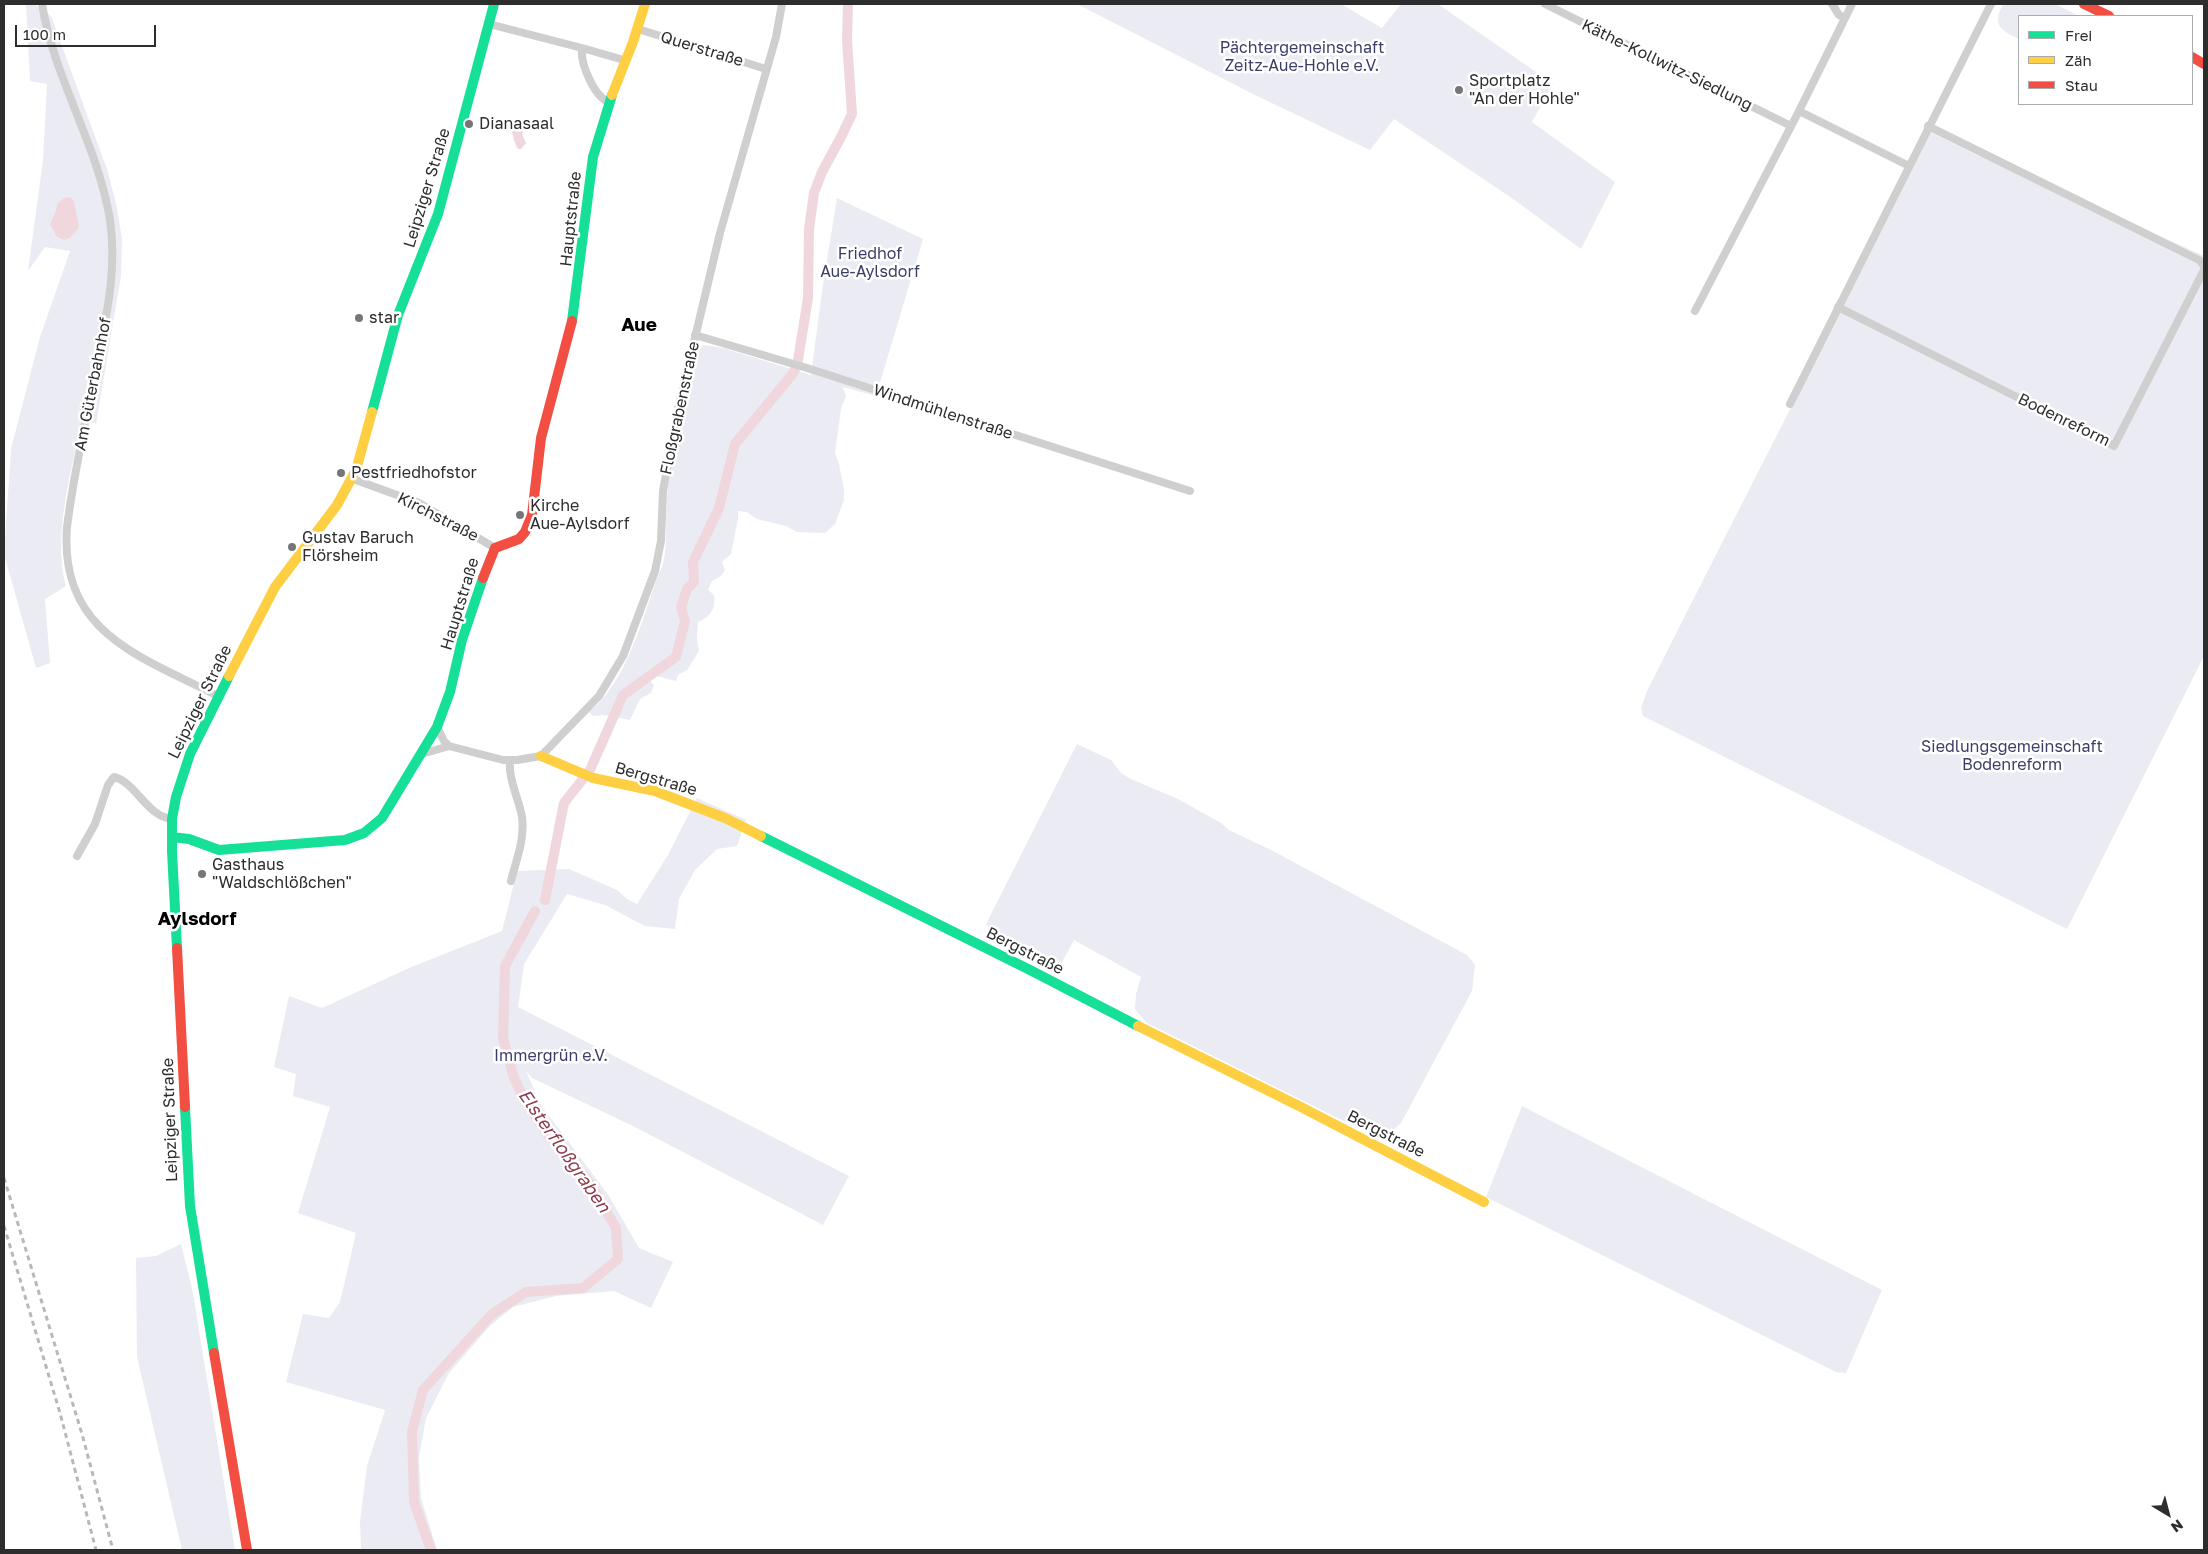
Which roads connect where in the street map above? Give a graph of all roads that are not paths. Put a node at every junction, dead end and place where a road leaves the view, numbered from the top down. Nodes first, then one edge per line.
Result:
1 (42, 4) edge
2 (494, 4) edge
3 (645, 4) edge
4 (782, 4) edge
5 (1545, 4) edge
6 (1832, 4) edge
7 (1852, 4) edge
8 (1991, 4) edge
9 (2084, 4) edge
10 (2107, 15) edge
11 (1845, 18) junction
12 (489, 24) junction
13 (638, 29) junction
14 (582, 48) junction
15 (2193, 58) edge
16 (624, 60) junction
17 (2204, 64) edge
18 (766, 69) junction
19 (609, 102) junction
20 (1799, 111) junction
21 (1791, 126) junction
22 (1928, 126) junction
23 (1908, 166) junction
24 (2204, 266) edge
25 (2204, 270) edge
26 (1838, 307) junction
27 (1696, 311) dead end
28 (695, 335) junction
29 (1790, 404) dead end
30 (352, 479) junction
31 (1190, 491) dead end
32 (495, 548) junction
33 (218, 696) junction
34 (437, 726) junction
35 (449, 746) junction
36 (422, 754) junction
37 (541, 756) junction
38 (510, 760) junction
39 (172, 819) junction
40 (172, 837) junction
41 (77, 856) dead end
42 (511, 881) dead end
43 (1484, 1202) dead end
44 (247, 1550) edge

1 - 33 street, Am Güterbahnhof
2 - 12 street, Leipziger Straße
3 - 13 street, Hauptstraße
4 - 18 street, Floßgrabenstraße
5 - 21 street, Käthe-Kollwitz-Siedlung
6 - 11 street
7 - 11 street
8 - 22 street
9 - 10 street
11 - 20 street
12 - 14 street
12 - 30 street, Leipziger Straße
13 - 16 street, Hauptstraße
13 - 18 street, Querstraße
14 - 16 street
14 - 19 street
15 - 17 street
16 - 19 street, Hauptstraße
18 - 28 street, Floßgrabenstraße
19 - 32 street, Hauptstraße
20 - 21 street
20 - 23 street
21 - 27 street
22 - 23 street
22 - 24 street
23 - 26 street
25 - 26 street, Bodenreform
26 - 29 street
28 - 31 street, Windmühlenstraße
28 - 37 street, Floßgrabenstraße
30 - 32 street, Kirchstraße
30 - 33 street, Leipziger Straße
32 - 34 street, Hauptstraße
33 - 39 street, Leipziger Straße
34 - 35 street
34 - 36 street, Hauptstraße
35 - 36 street
35 - 38 street
36 - 40 street, Hauptstraße
37 - 38 street
37 - 43 street, Bergstraße
38 - 42 street
39 - 40 street, Leipziger Straße
39 - 41 street
40 - 44 street, Leipziger Straße

